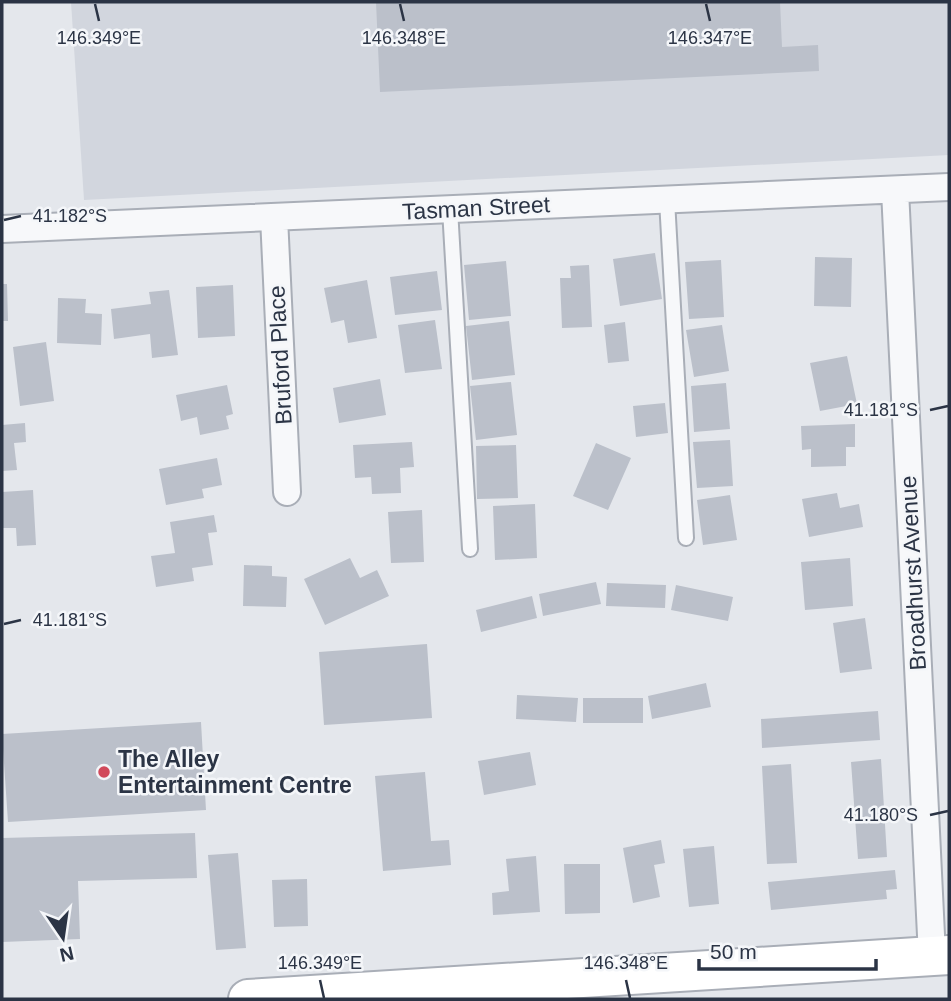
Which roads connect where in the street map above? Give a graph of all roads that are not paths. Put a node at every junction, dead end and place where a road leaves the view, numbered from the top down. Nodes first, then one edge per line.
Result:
1 (949, 187) edge
2 (895, 190) junction
3 (667, 200) junction
4 (450, 209) junction
5 (274, 217) junction
6 (2, 229) edge
7 (287, 492) dead end
8 (686, 538) dead end
9 (470, 549) dead end
10 (941, 956) edge
11 (248, 999) edge

1 - 2 street, Tasman Street
2 - 3 street, Tasman Street
2 - 10 street, Broadhurst Avenue
3 - 4 street, Tasman Street
3 - 8 lane
4 - 5 street, Tasman Street
4 - 9 lane
5 - 6 street, Tasman Street
5 - 7 street, Bruford Place
10 - 11 main road

